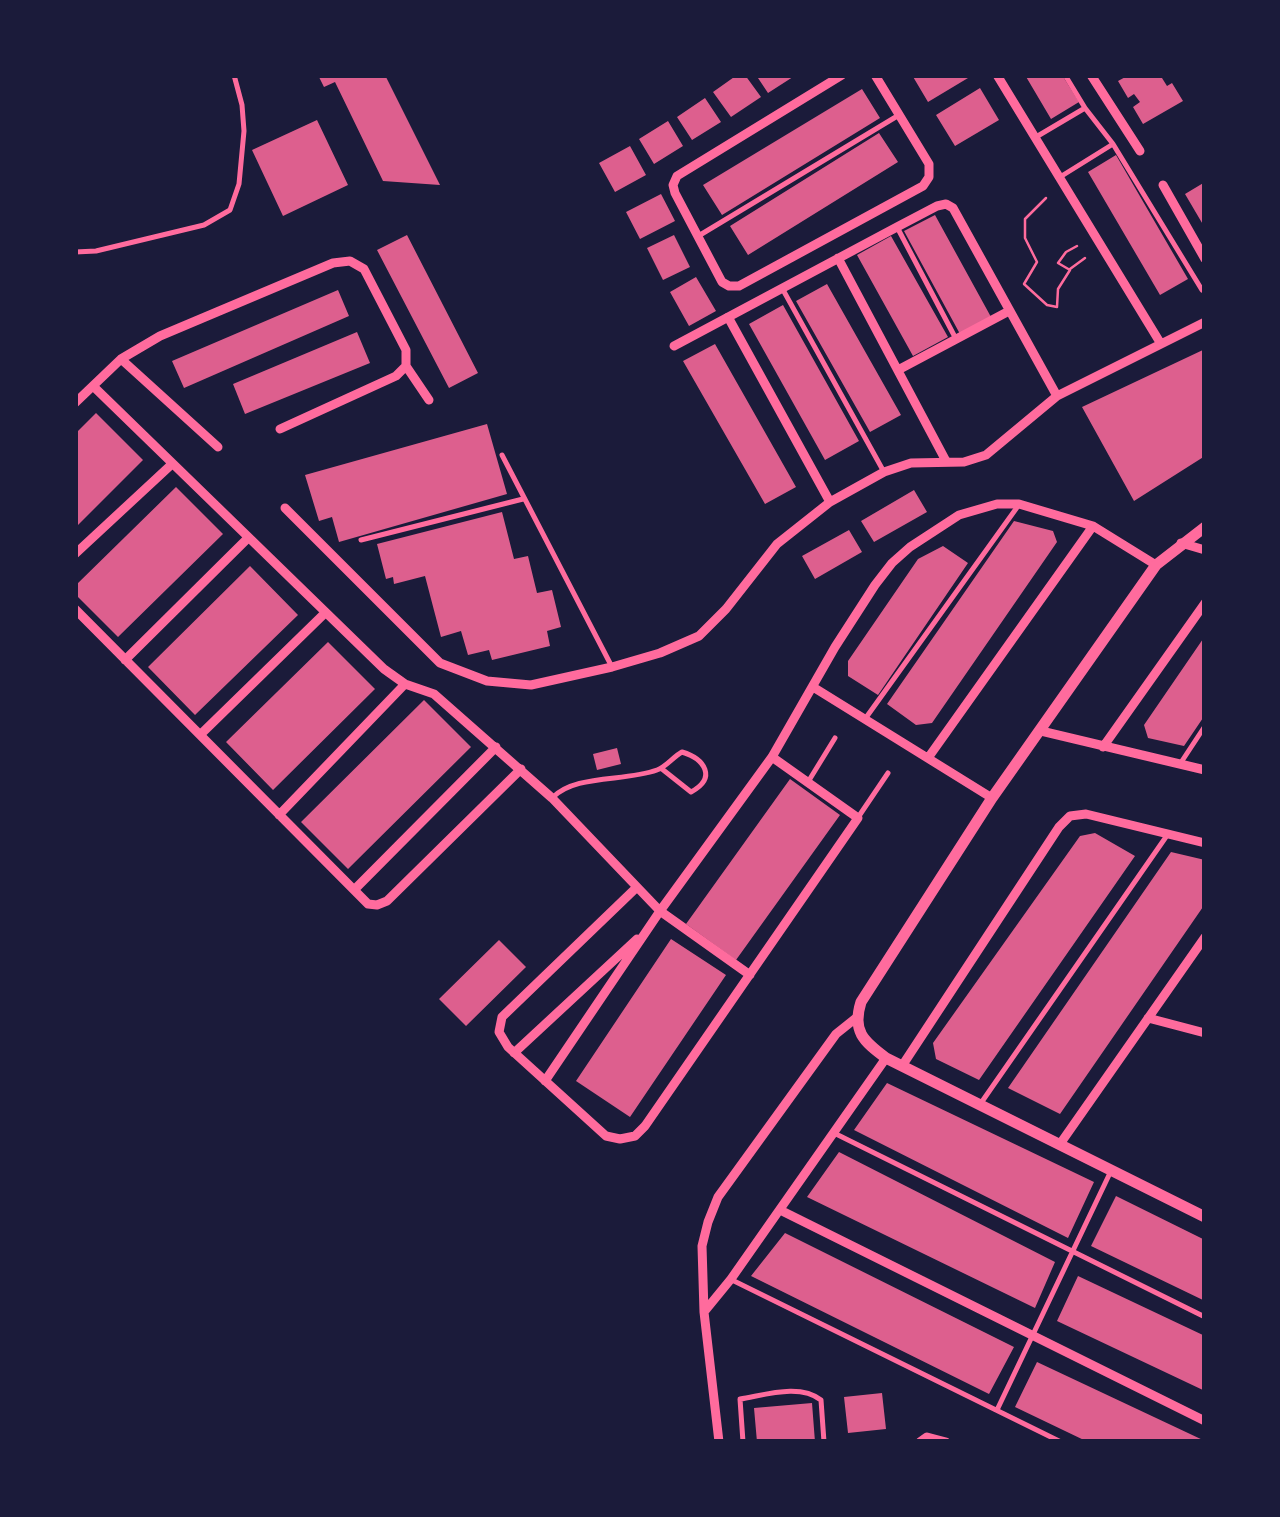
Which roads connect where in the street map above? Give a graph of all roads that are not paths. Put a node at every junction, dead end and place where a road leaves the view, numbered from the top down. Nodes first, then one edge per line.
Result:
1 (234, 75) edge
2 (842, 75) edge
3 (875, 75) edge
4 (997, 75) edge
5 (1066, 75) edge
6 (1091, 75) edge
7 (1085, 108) junction
8 (899, 115) junction
9 (1036, 138) junction
10 (1113, 144) junction
11 (1140, 151) dead end
12 (1060, 177) junction
13 (1162, 185) dead end
14 (897, 226) junction
15 (697, 237) junction
16 (75, 252) edge
17 (838, 258) junction
18 (1205, 259) edge
19 (782, 288) junction
20 (1202, 290) dead end
21 (1009, 311) junction
22 (728, 317) junction
23 (1205, 322) edge
24 (956, 339) junction
25 (1161, 344) junction
26 (674, 346) dead end
27 (121, 359) junction
28 (406, 366) junction
29 (898, 370) junction
30 (93, 386) junction
31 (1057, 396) junction
32 (428, 400) dead end
33 (75, 403) edge
34 (280, 429) dead end
35 (218, 447) dead end
36 (502, 456) dead end
37 (946, 461) junction
38 (172, 464) junction
39 (884, 472) junction
40 (523, 500) junction
41 (830, 502) junction
42 (1019, 504) junction
43 (285, 508) dead end
44 (1093, 526) junction
45 (1205, 527) edge
46 (248, 538) junction
47 (361, 540) dead end
48 (1182, 543) junction
49 (1205, 550) edge
50 (75, 554) edge
51 (1156, 566) junction
52 (1205, 604) edge
53 (75, 609) edge
54 (324, 613) junction
55 (126, 660) junction
56 (612, 667) junction
57 (404, 684) junction
58 (813, 687) junction
59 (865, 719) junction
60 (1205, 726) edge
61 (1040, 731) junction
62 (202, 734) junction
63 (835, 738) dead end
64 (1103, 746) junction
65 (496, 747) junction
66 (772, 757) junction
67 (928, 758) junction
68 (1180, 764) junction
69 (662, 768) junction
70 (522, 769) junction
71 (1205, 770) edge
72 (888, 772) dead end
73 (808, 782) junction
74 (552, 798) junction
75 (992, 798) junction
76 (279, 814) junction
77 (858, 818) junction
78 (1168, 834) junction
79 (1205, 843) edge
80 (637, 888) junction
81 (354, 890) junction
82 (660, 911) junction
83 (648, 928) junction
84 (1205, 936) edge
85 (750, 975) junction
86 (856, 1018) junction
87 (1148, 1018) junction
88 (1205, 1033) edge
89 (514, 1053) junction
90 (886, 1058) junction
91 (902, 1066) junction
92 (545, 1081) junction
93 (980, 1106) junction
94 (834, 1133) junction
95 (1060, 1144) junction
96 (1112, 1170) junction
97 (780, 1210) junction
98 (1205, 1217) edge
99 (1073, 1251) junction
100 (731, 1279) junction
101 (704, 1312) junction
102 (1205, 1317) edge
103 (1032, 1335) junction
104 (996, 1410) junction
105 (1205, 1421) edge
106 (719, 1442) edge
107 (744, 1442) edge
108 (824, 1442) edge
109 (920, 1442) edge
110 (946, 1442) edge
111 (1061, 1442) edge

1 - 16 lane
2 - 15 street
3 - 8 street
4 - 9 street
5 - 7 lane
6 - 11 street
7 - 9 lane
7 - 10 lane
8 - 15 lane
8 - 15 street
9 - 12 street
10 - 12 lane
10 - 20 lane
12 - 25 street
13 - 18 street
14 - 17 street
14 - 21 street
14 - 24 lane
17 - 19 street
17 - 29 street
19 - 22 street
19 - 39 lane
21 - 24 street
21 - 31 street
22 - 26 street
22 - 41 street
23 - 25 street
24 - 29 street
25 - 31 street
27 - 28 street
27 - 30 street
27 - 35 street
28 - 32 street
28 - 34 street
29 - 37 street
30 - 33 street
30 - 38 street
31 - 37 street
36 - 40 lane
37 - 39 street
38 - 46 street
38 - 50 street
39 - 41 street
40 - 47 lane
40 - 56 lane
41 - 56 street
42 - 44 street
42 - 58 street
42 - 59 lane
43 - 56 street
44 - 51 street
44 - 67 street
45 - 48 street
46 - 54 street
46 - 55 street
48 - 49 street
48 - 51 street
51 - 61 street
52 - 64 street
53 - 55 street
54 - 57 street
54 - 62 street
55 - 62 street
57 - 65 street
57 - 76 street
58 - 59 street
58 - 66 street
59 - 67 street
60 - 68 lane
61 - 64 street
61 - 75 street
62 - 76 street
63 - 73 lane
64 - 68 street
65 - 70 street
65 - 81 street
66 - 73 street
66 - 82 street
67 - 75 street
68 - 71 street
69 - 69 lane
69 - 74 lane
70 - 74 street
70 - 81 street
72 - 77 lane
73 - 77 street
74 - 80 street
75 - 86 street
76 - 81 street
77 - 85 street
78 - 79 street
78 - 91 street
78 - 93 lane
80 - 82 street
80 - 89 street
82 - 83 street
82 - 85 street
83 - 89 street
83 - 92 street
84 - 87 street
85 - 92 street
86 - 90 street
86 - 101 street
87 - 88 street
87 - 95 street
89 - 92 street
90 - 91 street
90 - 94 street
91 - 93 street
93 - 95 street
94 - 97 street
94 - 99 lane
95 - 96 street
96 - 98 street
96 - 99 lane
97 - 100 street
97 - 103 street
99 - 102 lane
99 - 103 lane
100 - 101 street
100 - 104 lane
101 - 106 street
103 - 104 lane
103 - 105 street
104 - 111 lane
107 - 108 lane
109 - 110 street

